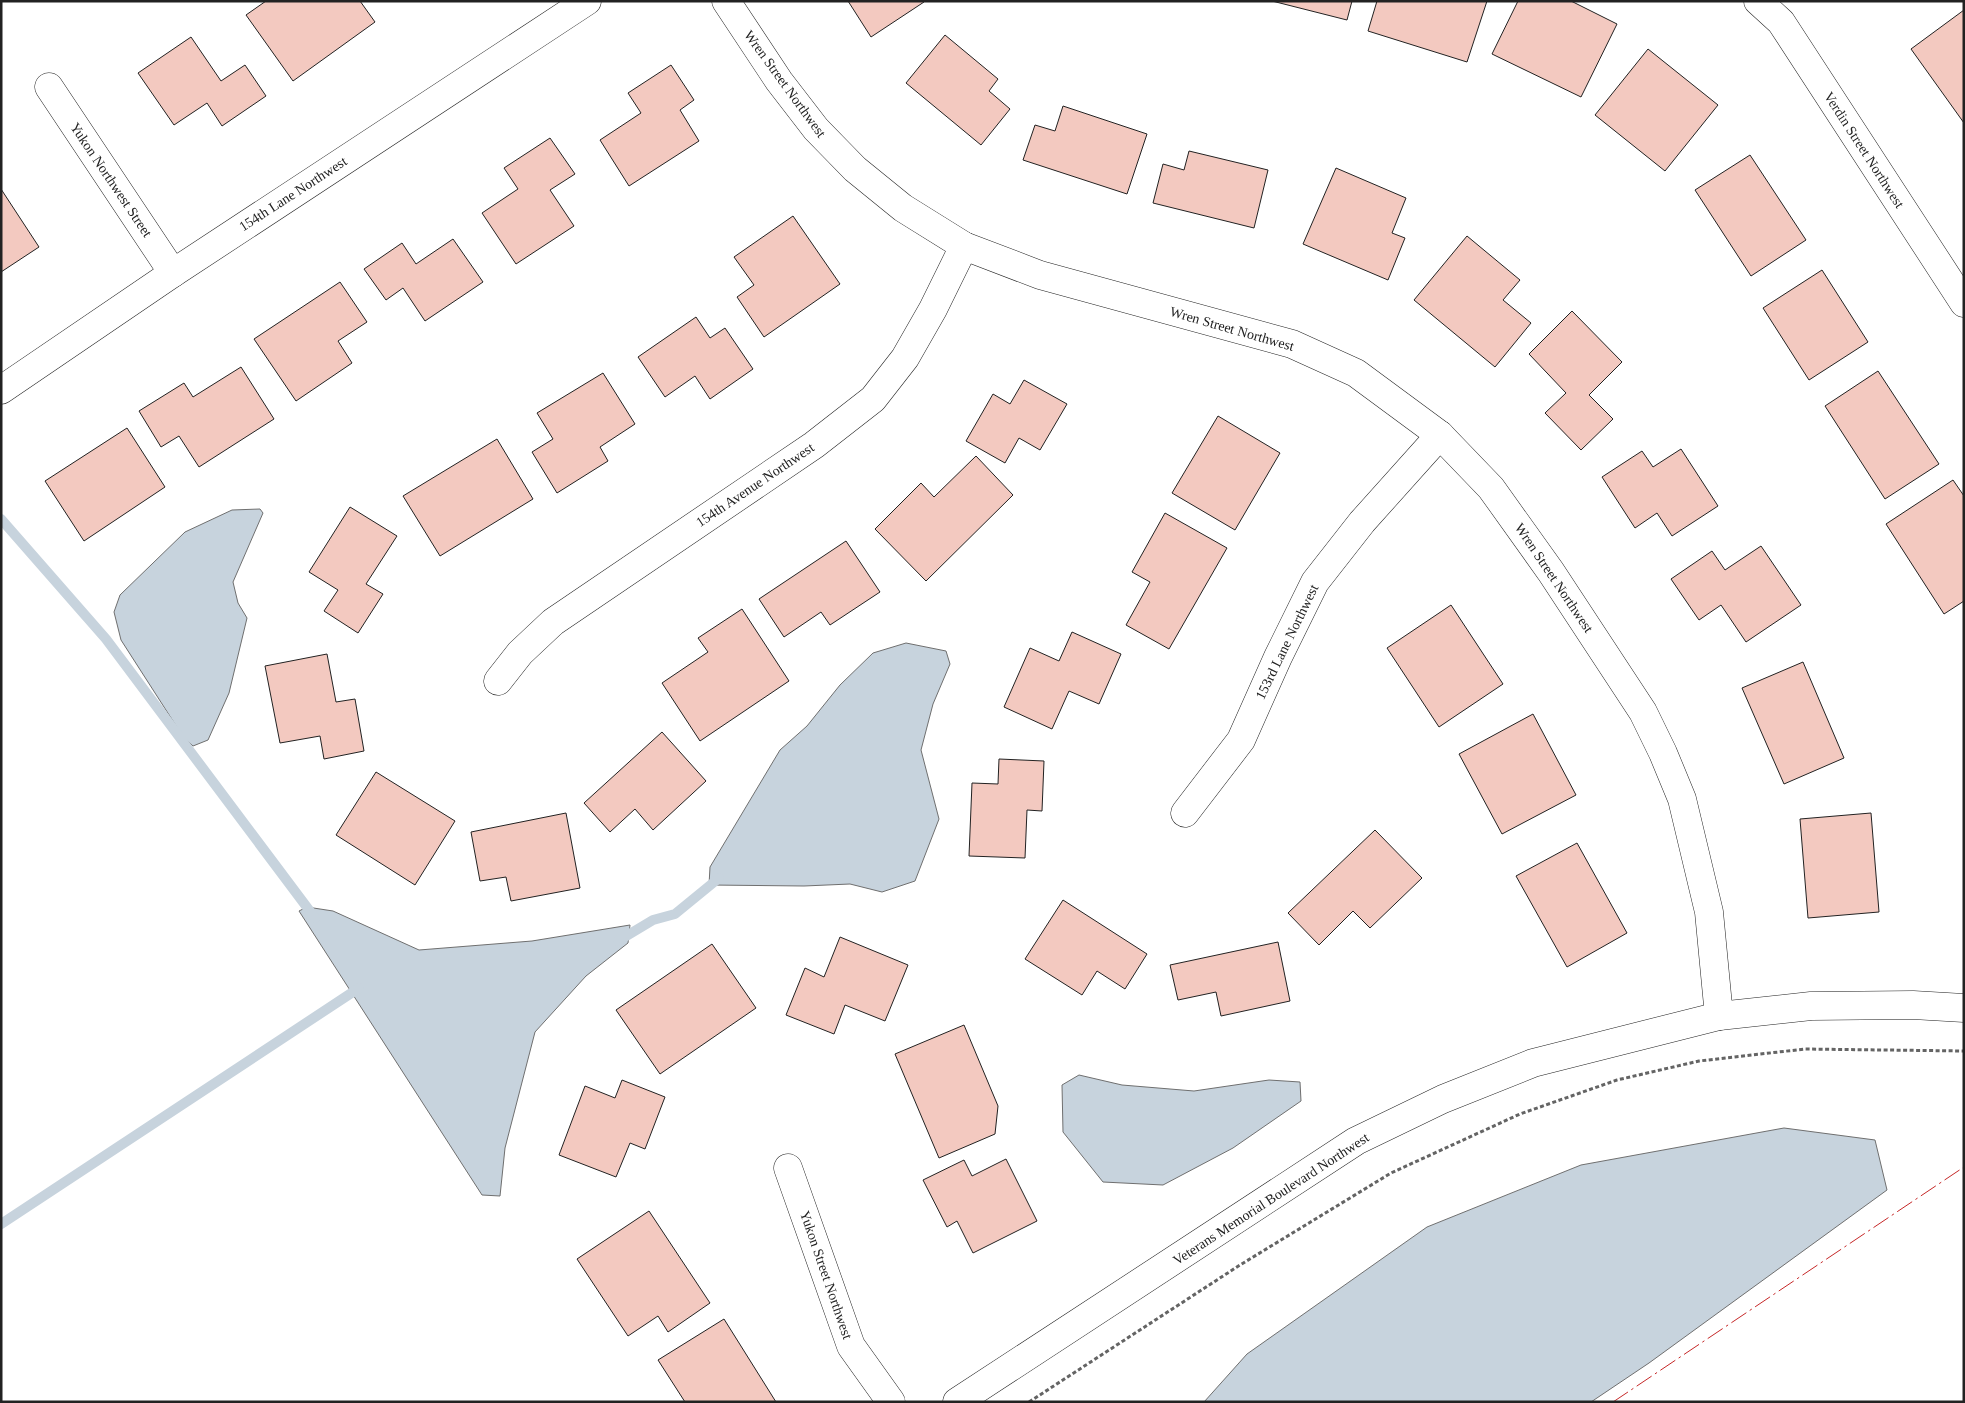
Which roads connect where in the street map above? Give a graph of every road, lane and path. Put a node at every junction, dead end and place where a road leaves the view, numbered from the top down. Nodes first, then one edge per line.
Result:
1 (587, 1) edge
2 (726, 1) edge
3 (1758, 1) edge
4 (49, 87) dead end
5 (964, 246) junction
6 (173, 273) junction
7 (1964, 303) edge
8 (1, 390) edge
9 (1440, 435) junction
10 (498, 681) dead end
11 (1185, 813) dead end
12 (1964, 1008) edge
13 (1719, 1016) junction
14 (1964, 1051) edge
15 (788, 1168) dead end
16 (891, 1402) edge
17 (957, 1402) edge
18 (1029, 1402) edge

1 - 6 street, 154th Lane Northwest
2 - 5 street, Wren Street Northwest
3 - 7 street, Verdin Street Northwest
4 - 6 street, Yukon Northwest Street
5 - 9 street, Wren Street Northwest
5 - 10 street, 154th Avenue Northwest
6 - 8 street, 154th Lane Northwest
9 - 11 street, 153rd Lane Northwest
9 - 13 street, Wren Street Northwest
12 - 13 street, Veterans Memorial Boulevard Northwest
13 - 17 street, Veterans Memorial Boulevard Northwest
14 - 18 path
15 - 16 street, Yukon Street Northwest

